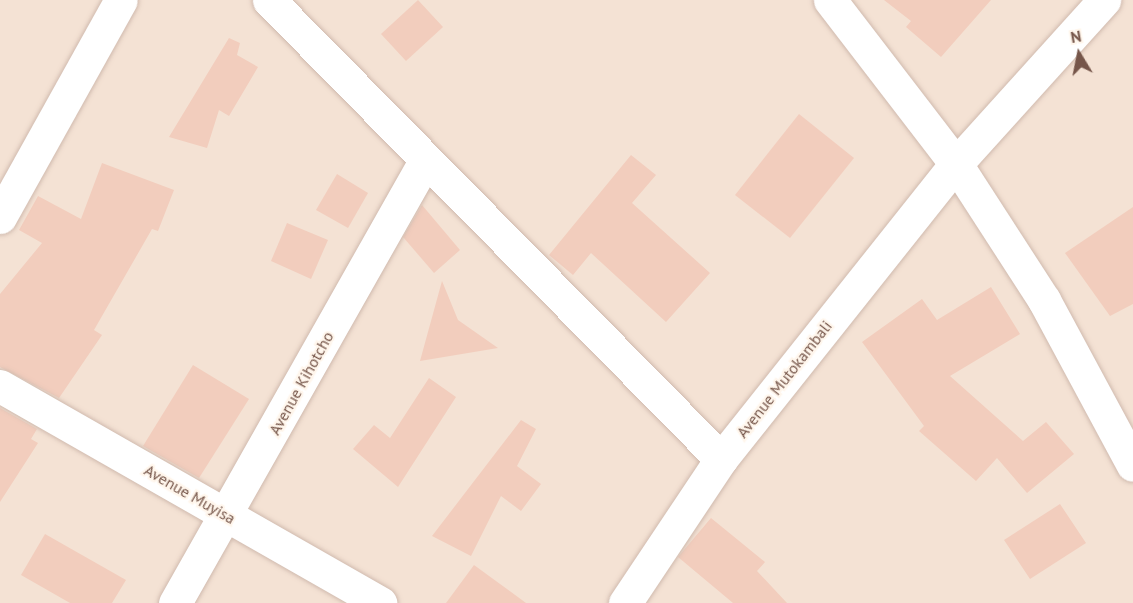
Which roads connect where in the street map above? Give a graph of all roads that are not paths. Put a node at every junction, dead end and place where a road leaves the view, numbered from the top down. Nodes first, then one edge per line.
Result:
1 (121, 0) edge
2 (269, 0) edge
3 (830, 0) edge
4 (1104, 0) edge
5 (425, 161) junction
6 (956, 164) junction
7 (0, 217) edge
8 (0, 386) edge
9 (721, 459) junction
10 (1133, 465) edge
11 (228, 516) junction
12 (175, 603) edge
13 (381, 603) edge
14 (625, 603) edge

1 - 7 street
2 - 5 street
3 - 6 street
4 - 6 street, Avenue Mutokambali
5 - 9 street
5 - 11 street, Avenue Kihotcho
6 - 9 street, Avenue Mutokambali
6 - 10 street
8 - 11 street, Avenue Muyisa
9 - 14 street, Avenue Mutokambali
11 - 12 street, Avenue Kihotcho
11 - 13 street, Avenue Muyisa

